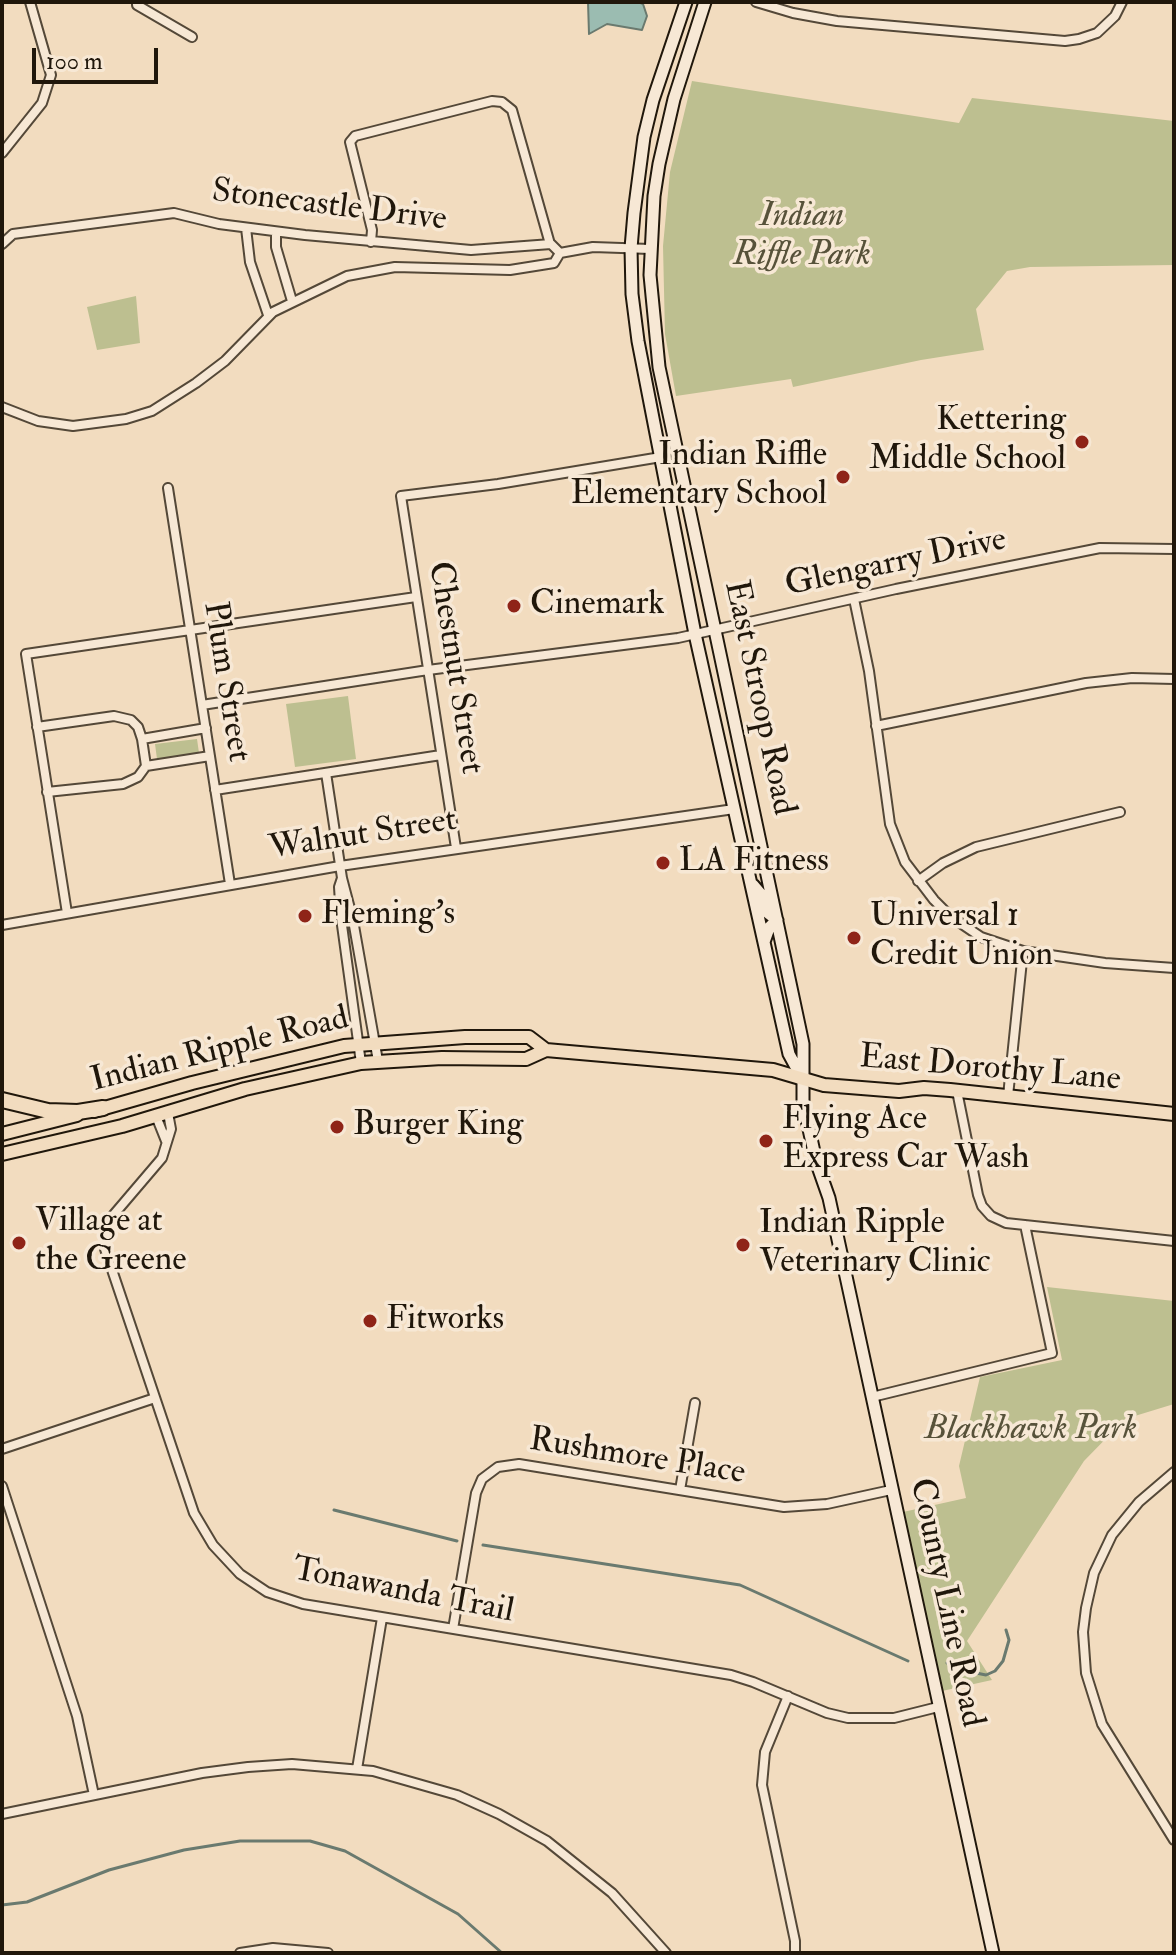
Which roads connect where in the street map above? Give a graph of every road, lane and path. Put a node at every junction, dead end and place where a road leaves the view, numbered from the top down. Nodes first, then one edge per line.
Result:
1 (30, 2) edge
2 (137, 2) edge
3 (686, 2) edge
4 (705, 2) edge
5 (756, 2) edge
6 (1122, 2) edge
7 (192, 37) dead end
8 (2, 153) edge
9 (246, 228) junction
10 (276, 232) junction
11 (371, 242) junction
12 (2, 244) edge
13 (550, 244) junction
14 (631, 248) junction
15 (650, 249) junction
16 (560, 253) junction
17 (292, 301) junction
18 (268, 315) junction
19 (2, 407) edge
20 (661, 457) junction
21 (168, 488) dead end
22 (1174, 549) edge
23 (416, 597) junction
24 (854, 599) junction
25 (190, 630) junction
26 (715, 630) junction
27 (695, 634) junction
28 (428, 670) junction
29 (1174, 679) edge
30 (202, 705) junction
31 (876, 726) junction
32 (37, 727) junction
33 (206, 728) junction
34 (142, 739) junction
35 (441, 755) junction
36 (210, 756) junction
37 (146, 766) junction
38 (326, 773) junction
39 (215, 790) junction
40 (47, 792) junction
41 (734, 809) junction
42 (1120, 812) dead end
43 (456, 848) junction
44 (340, 866) junction
45 (342, 878) junction
46 (750, 881) junction
47 (918, 881) junction
48 (230, 884) junction
49 (67, 913) junction
50 (777, 920) junction
51 (2, 925) edge
52 (764, 942) junction
53 (1023, 951) junction
54 (1174, 968) edge
55 (374, 1043) junction
56 (358, 1045) junction
57 (546, 1050) junction
58 (378, 1061) junction
59 (361, 1063) junction
60 (802, 1079) junction
61 (192, 1083) junction
62 (957, 1091) junction
63 (1008, 1096) junction
64 (2, 1100) edge
65 (103, 1108) junction
66 (162, 1114) junction
67 (1174, 1114) edge
68 (2, 1134) edge
69 (2, 1154) edge
70 (1025, 1225) junction
71 (1174, 1241) edge
72 (872, 1397) junction
73 (155, 1398) junction
74 (695, 1403) dead end
75 (2, 1449) edge
76 (1174, 1472) edge
77 (2, 1486) edge
78 (680, 1490) junction
79 (891, 1490) junction
80 (382, 1618) junction
81 (453, 1629) junction
82 (788, 1696) junction
83 (938, 1707) junction
84 (357, 1769) junction
85 (94, 1795) junction
86 (2, 1814) edge
87 (1174, 1840) edge
88 (240, 1953) edge
89 (328, 1953) edge
90 (666, 1953) edge
91 (795, 1953) edge
92 (993, 1953) edge

1 - 8 street
2 - 7 street
3 - 14 main road, East Stroop Road
4 - 15 main road, East Stroop Road
5 - 6 street
9 - 10 street, Stonecastle Drive
9 - 12 street, Stonecastle Drive
9 - 18 street
10 - 11 street, Stonecastle Drive
10 - 17 street
11 - 13 street, Stonecastle Drive
11 - 13 street
13 - 16 street
14 - 15 street
14 - 16 street
14 - 20 main road, East Stroop Road
15 - 26 main road, East Stroop Road
16 - 17 street
17 - 18 street
18 - 19 street
20 - 23 street, Chestnut Street
20 - 27 main road, East Stroop Road
21 - 25 street, Plum Street
22 - 24 street, Glengarry Drive
23 - 25 street
23 - 28 street, Chestnut Street
24 - 26 street, Glengarry Drive
24 - 31 street
25 - 30 street, Plum Street
25 - 32 street
26 - 27 street, Glengarry Drive
26 - 50 main road, East Stroop Road
27 - 28 street, Glengarry Drive
27 - 41 main road, East Stroop Road
28 - 30 street, Glengarry Drive
28 - 35 street, Chestnut Street
29 - 31 street
30 - 33 street, Plum Street
31 - 47 street
32 - 34 street
32 - 40 street
33 - 34 street
33 - 36 street, Plum Street
34 - 37 street
35 - 38 street
35 - 43 street, Chestnut Street
36 - 37 street
36 - 39 street, Plum Street
37 - 40 street
38 - 39 street
38 - 44 street
39 - 48 street, Plum Street
40 - 49 street
41 - 43 street, Walnut Street
41 - 46 main road, East Stroop Road
42 - 47 street
43 - 44 street, Walnut Street
44 - 45 street
44 - 48 street, Walnut Street
45 - 55 street
45 - 56 street
46 - 50 main road
46 - 52 main road, East Stroop Road
47 - 53 street
48 - 49 street, Walnut Street
49 - 51 street, Walnut Street
50 - 52 main road
50 - 60 main road, East Stroop Road
52 - 60 main road, East Stroop Road
53 - 54 street
53 - 63 street
55 - 56 main road, Indian Ripple Road
55 - 57 main road, Indian Ripple Road
55 - 58 street
56 - 59 street
56 - 61 main road, Indian Ripple Road
57 - 58 main road, Indian Ripple Road
57 - 60 main road, Indian Ripple Road
58 - 59 main road, Indian Ripple Road
59 - 66 main road, Indian Ripple Road
60 - 62 main road, East Dorothy Lane
60 - 72 main road, County Line Road
61 - 65 main road, Indian Ripple Road
61 - 66 main road
62 - 63 main road, East Dorothy Lane
62 - 70 street
63 - 67 main road, East Dorothy Lane
64 - 65 highway
65 - 68 main road, Indian Ripple Road
66 - 69 main road, Indian Ripple Road
66 - 73 street, Tonawanda Trail
70 - 71 street
70 - 72 street
72 - 79 main road, County Line Road
73 - 75 street
73 - 80 street, Tonawanda Trail
74 - 78 street
76 - 87 street
77 - 85 street
78 - 79 street, Rushmore Place
78 - 81 street, Rushmore Place
79 - 83 main road, County Line Road
80 - 81 street, Tonawanda Trail
80 - 84 street
81 - 82 street, Tonawanda Trail
82 - 83 street, Tonawanda Trail
82 - 91 street
83 - 92 main road, County Line Road
84 - 85 street
84 - 90 street
85 - 86 street
88 - 89 street

